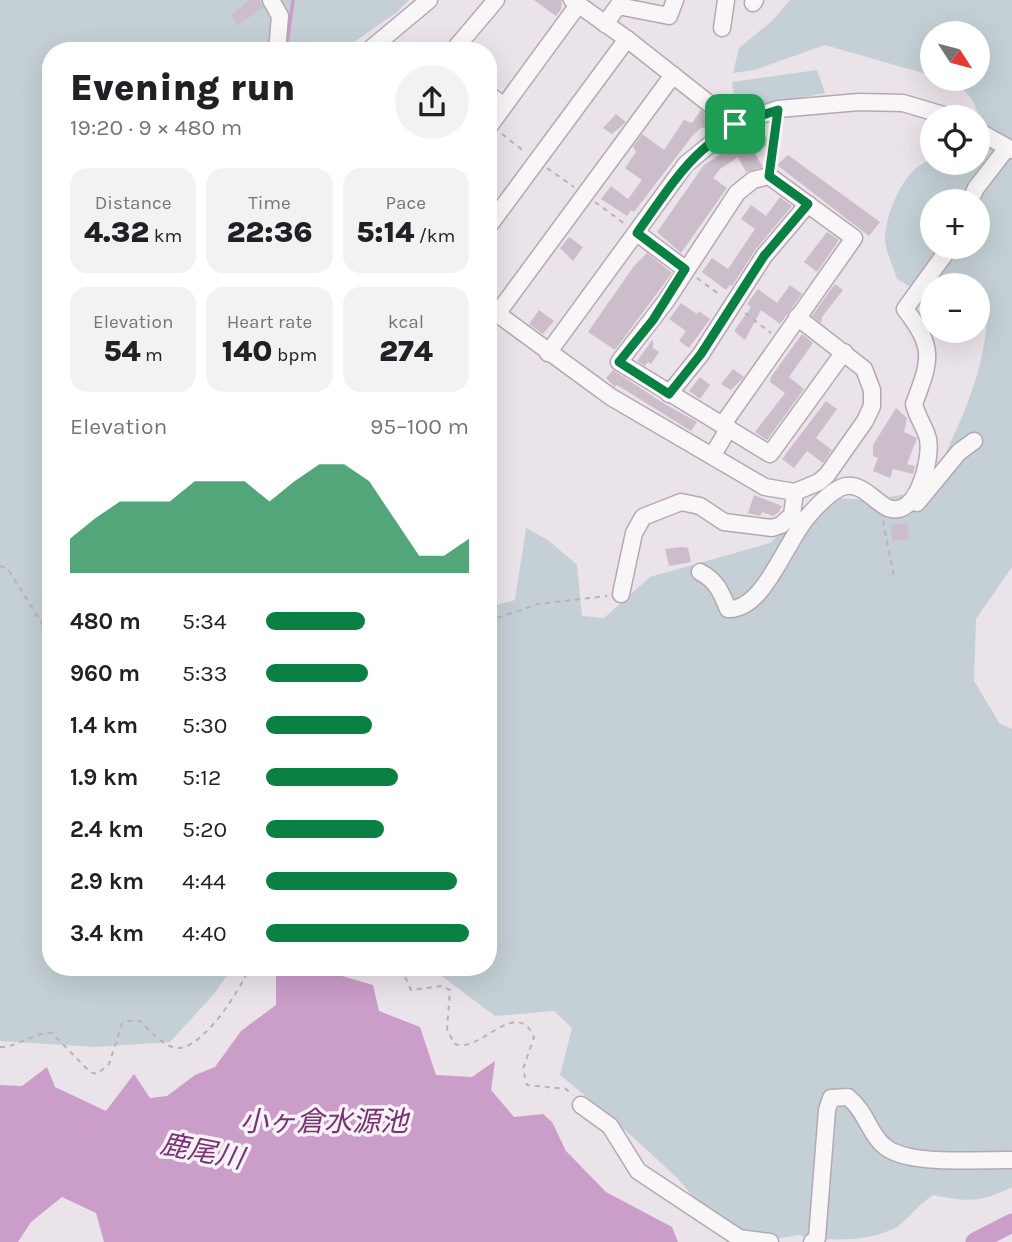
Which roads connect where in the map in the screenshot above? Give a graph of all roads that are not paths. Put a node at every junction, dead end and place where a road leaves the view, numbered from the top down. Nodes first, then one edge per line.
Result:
1 (271, 0) edge
2 (429, 0) edge
3 (496, 0) edge
4 (675, 0) edge
5 (726, 0) edge
6 (575, 2) edge
7 (605, 24) junction
8 (722, 28) dead end
9 (627, 39) junction
10 (278, 42) edge
11 (379, 42) edge
12 (461, 42) edge
13 (673, 75) junction
14 (497, 101) edge
15 (504, 106) junction
16 (920, 108) edge
17 (497, 116) edge
18 (735, 124) junction
19 (990, 138) edge
20 (1009, 149) edge
21 (976, 189) edge
22 (808, 204) junction
23 (497, 215) edge
24 (637, 233) junction
25 (941, 259) edge
26 (685, 269) junction
27 (497, 305) edge
28 (497, 313) edge
29 (797, 317) junction
30 (844, 352) junction
31 (548, 353) junction
32 (669, 394) junction
33 (726, 426) junction
34 (974, 441) dead end
35 (712, 456) junction
36 (795, 492) junction
37 (911, 502) junction
38 (700, 572) dead end
39 (621, 594) road end
40 (581, 1105) road end
41 (1012, 1160) edge
42 (770, 1242) edge
43 (812, 1242) edge

1 - 10 street
2 - 11 street
3 - 12 street
4 - 7 street
5 - 8 street
6 - 7 street
6 - 15 street
7 - 9 street
9 - 13 street
9 - 23 street
13 - 18 street
13 - 27 street
14 - 15 street
15 - 17 street
16 - 18 street
18 - 24 street
19 - 20 street
20 - 21 street
22 - 26 street
22 - 29 street
22 - 32 street
24 - 26 street
24 - 31 street
25 - 37 street
26 - 32 street
28 - 31 street
29 - 30 street
29 - 33 street
30 - 33 street
30 - 36 street
31 - 35 street
32 - 33 street
33 - 35 street
34 - 37 street
35 - 36 street
36 - 39 street
37 - 38 street
40 - 42 street
41 - 43 street

